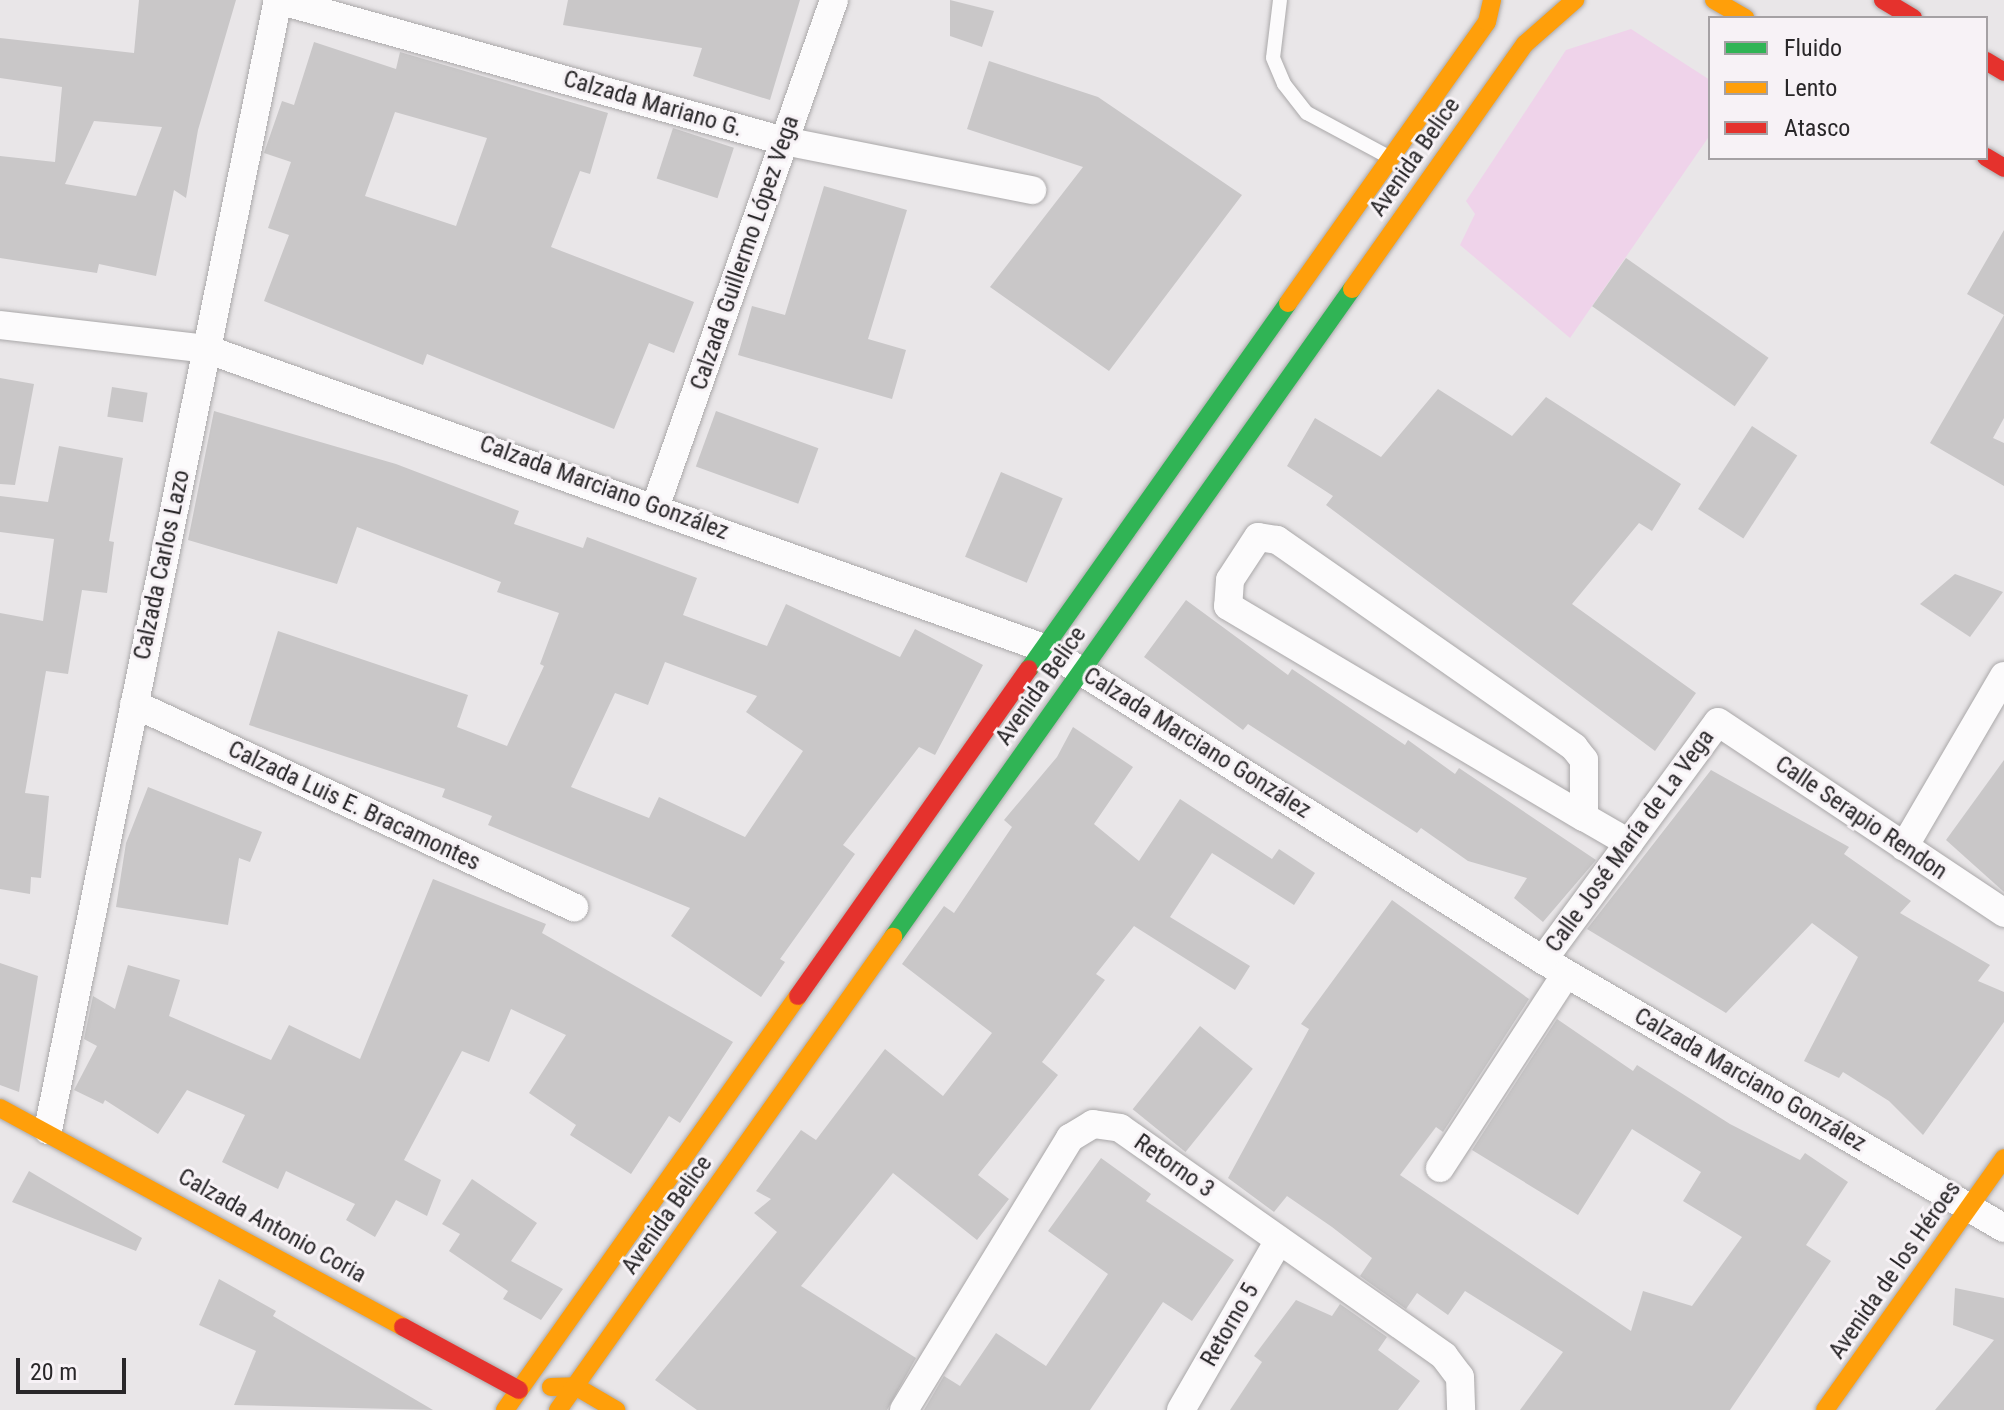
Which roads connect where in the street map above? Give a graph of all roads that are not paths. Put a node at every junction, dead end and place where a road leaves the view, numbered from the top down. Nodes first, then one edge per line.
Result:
1 (278, 0) edge
2 (834, 0) edge
3 (1280, 0) edge
4 (1492, 0) edge
5 (1575, 0) edge
6 (1714, 0) edge
7 (1883, 0) edge
8 (1742, 16) edge
9 (1910, 16) edge
10 (784, 141) junction
11 (1390, 158) junction
12 (1032, 190) dead end
13 (0, 325) edge
14 (206, 349) junction
15 (656, 505) junction
16 (1044, 648) junction
17 (1082, 670) junction
18 (2004, 676) edge
19 (134, 704) junction
20 (1718, 722) joint
21 (1584, 817) junction
22 (1629, 843) junction
23 (1904, 847) junction
24 (574, 907) dead end
25 (2004, 913) edge
26 (1555, 967) junction
27 (0, 1108) edge
28 (48, 1130) junction
29 (2004, 1158) edge
30 (1440, 1168) dead end
31 (1969, 1207) junction
32 (2004, 1228) edge
33 (1279, 1240) junction
34 (575, 1386) junction
35 (519, 1390) junction
36 (505, 1410) edge
37 (530, 1410) edge
38 (558, 1410) edge
39 (616, 1410) edge
40 (904, 1410) edge
41 (1181, 1410) edge
42 (1461, 1410) edge
43 (1825, 1410) edge

1 - 10 street, Calzada Mariano G.
1 - 14 street, Calzada Carlos Lazo
2 - 10 street, Calzada Guillermo López Vega
3 - 11 lane
4 - 11 main road, Avenida Belice
5 - 17 main road, Avenida Belice
6 - 8 main road
7 - 9 main road
10 - 12 street, Calzada Mariano G.
10 - 15 street, Calzada Guillermo López Vega
11 - 16 main road, Avenida Belice
13 - 14 street, Calzada Marciano González
14 - 15 street, Calzada Marciano González
14 - 19 street, Calzada Carlos Lazo
15 - 16 street, Calzada Marciano González
16 - 17 street, Calzada Marciano González
16 - 35 main road, Avenida Belice
17 - 26 street, Calzada Marciano González
17 - 34 main road, Avenida Belice
18 - 23 street
19 - 24 street, Calzada Luis E. Bracamontes
19 - 28 street, Calzada Carlos Lazo
20 - 22 street, Calle José María de La Vega
20 - 23 street, Calle Serapio Rendon
21 - 21 street
21 - 22 street
22 - 26 street, Calle José María de La Vega
23 - 25 street, Calle Serapio Rendon
26 - 30 street, Calle José María de La Vega
26 - 31 street, Calzada Marciano González
27 - 28 main road, Calzada Antonio Coria
28 - 35 main road, Calzada Antonio Coria
29 - 31 main road, Avenida de los Héroes
31 - 32 street, Calzada Marciano González
31 - 43 main road, Avenida de los Héroes
33 - 40 street, Retorno 3
33 - 41 street, Retorno 5
33 - 42 street, Retorno 3
34 - 35 main road
34 - 38 main road, Avenida Belice
34 - 39 main road
35 - 36 main road, Avenida Belice
35 - 37 main road

